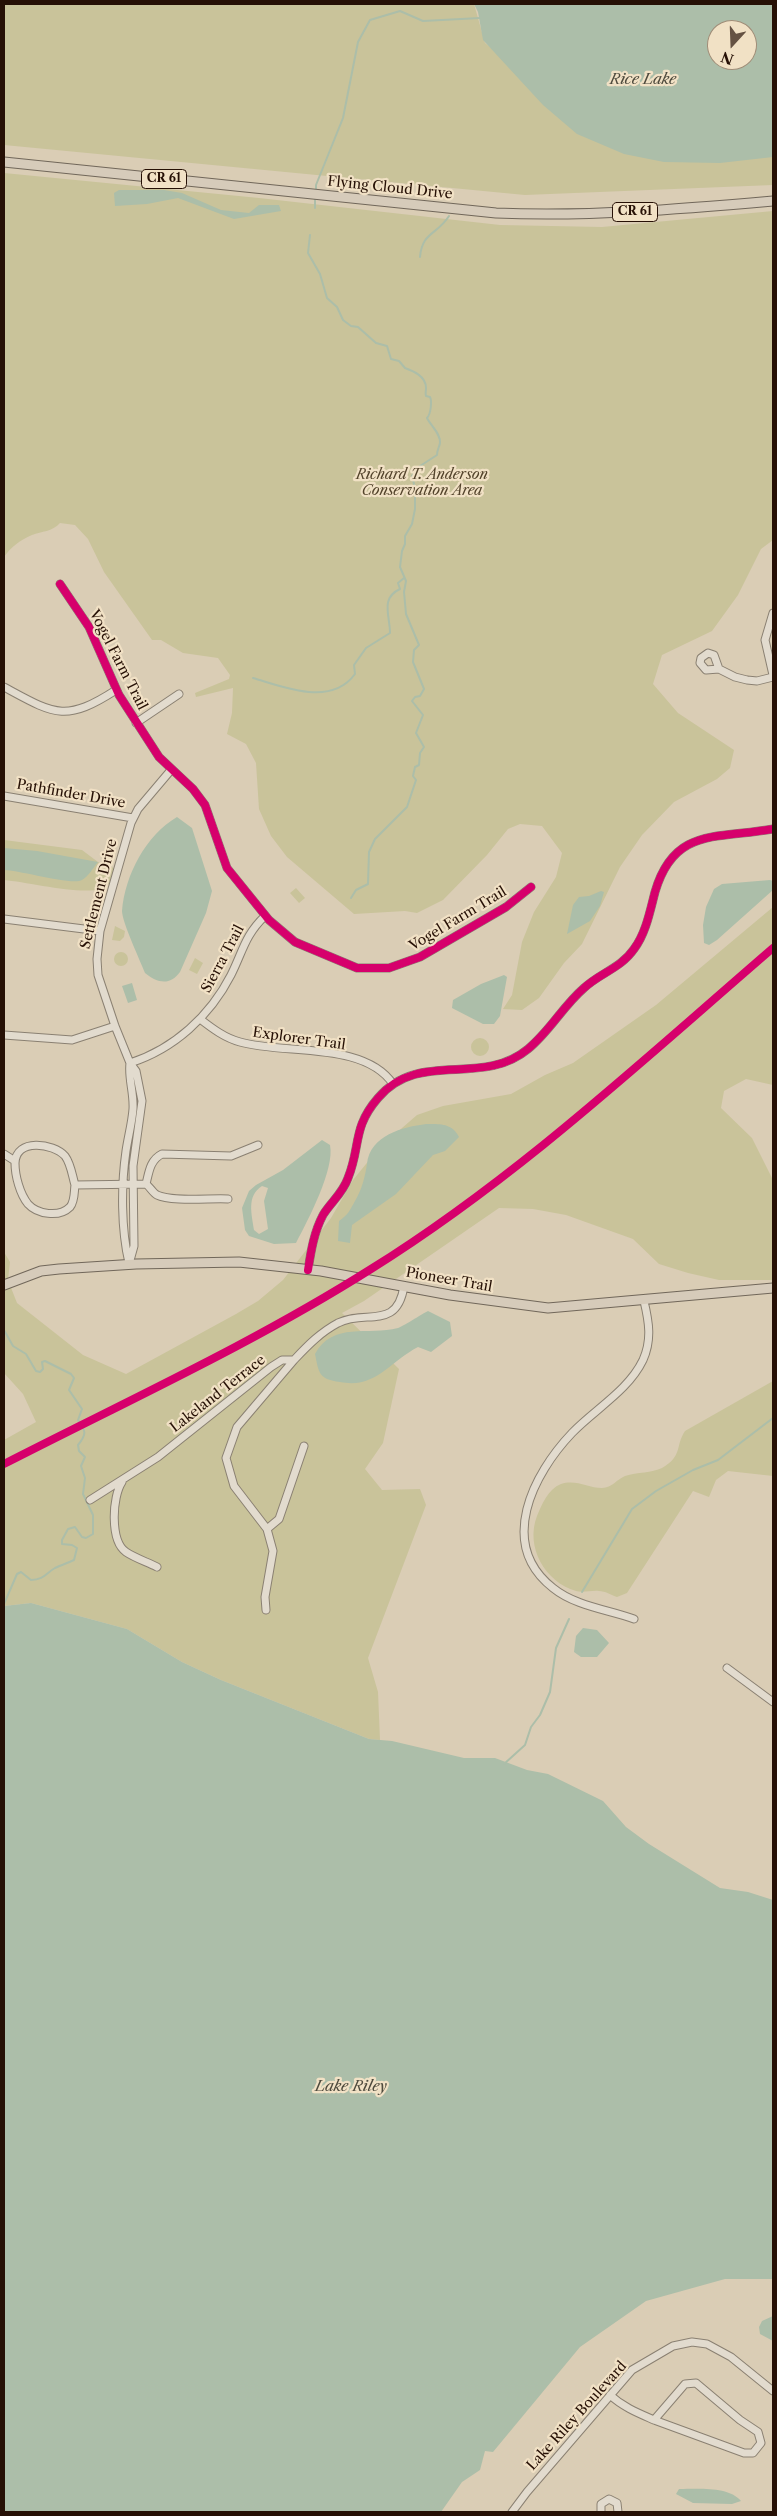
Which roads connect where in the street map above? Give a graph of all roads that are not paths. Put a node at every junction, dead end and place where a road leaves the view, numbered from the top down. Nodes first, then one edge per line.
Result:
1 (4, 162) edge
2 (773, 201) edge
3 (60, 584) dead end
4 (773, 614) edge
5 (719, 669) dead end
6 (773, 676) edge
7 (4, 687) edge
8 (116, 690) junction
9 (179, 694) dead end
10 (136, 723) junction
11 (171, 770) junction
12 (4, 796) edge
13 (133, 818) junction
14 (773, 829) edge
15 (531, 888) dead end
16 (265, 916) junction
17 (4, 919) edge
18 (100, 931) junction
19 (200, 1019) junction
20 (115, 1026) junction
21 (4, 1035) edge
22 (130, 1063) junction
23 (393, 1084) junction
24 (258, 1145) dead end
25 (4, 1154) edge
26 (15, 1161) junction
27 (124, 1184) junction
28 (132, 1184) junction
29 (146, 1184) junction
30 (75, 1185) junction
31 (228, 1199) dead end
32 (129, 1264) junction
33 (308, 1270) junction
34 (4, 1285) edge
35 (404, 1286) junction
36 (773, 1288) edge
37 (644, 1301) junction
38 (294, 1360) junction
39 (304, 1446) dead end
40 (122, 1482) junction
41 (90, 1500) dead end
42 (267, 1529) junction
43 (157, 1567) dead end
44 (266, 1610) dead end
45 (634, 1619) dead end
46 (727, 1668) dead end
47 (773, 1702) edge
48 (773, 2391) edge
49 (610, 2394) junction
50 (654, 2420) junction
51 (512, 2512) edge
52 (601, 2512) edge
53 (618, 2512) edge

1 - 2 main road, Flying Cloud Drive / CR 61
3 - 8 street, Vogel Farm Trail
4 - 6 street
5 - 6 street
7 - 8 street
8 - 10 street, Vogel Farm Trail
9 - 10 street, Vogel Farm Trail
10 - 11 street, Vogel Farm Trail
11 - 13 street, Settlement Drive
11 - 16 street, Vogel Farm Trail
12 - 13 street, Pathfinder Drive
13 - 18 street, Settlement Drive
14 - 23 street
15 - 16 street, Vogel Farm Trail
16 - 19 street, Sierra Trail
17 - 18 street
18 - 20 street, Settlement Drive
19 - 22 street, Sierra Trail
19 - 23 street, Explorer Trail
20 - 21 street
20 - 22 street, Settlement Drive
22 - 27 street, Settlement Drive
22 - 28 street, Settlement Drive
23 - 33 street
24 - 29 street
25 - 26 street
26 - 30 street
26 - 30 street
27 - 28 street
27 - 30 street
27 - 32 street, Settlement Drive
28 - 29 street
28 - 32 street, Settlement Drive
29 - 31 street
32 - 33 main road, Pioneer Trail
32 - 34 main road, Pioneer Trail
33 - 35 main road, Pioneer Trail
35 - 37 main road, Pioneer Trail
35 - 38 street, Lakeland Terrace
36 - 37 main road, Pioneer Trail
37 - 45 street
38 - 40 street, Lakeland Terrace
38 - 42 street
39 - 42 street
40 - 41 street, Lakeland Terrace
40 - 43 street
42 - 44 street
46 - 47 street
48 - 49 street, Lake Riley Boulevard
49 - 50 street
49 - 51 street, Lake Riley Boulevard
50 - 50 street
52 - 53 street

